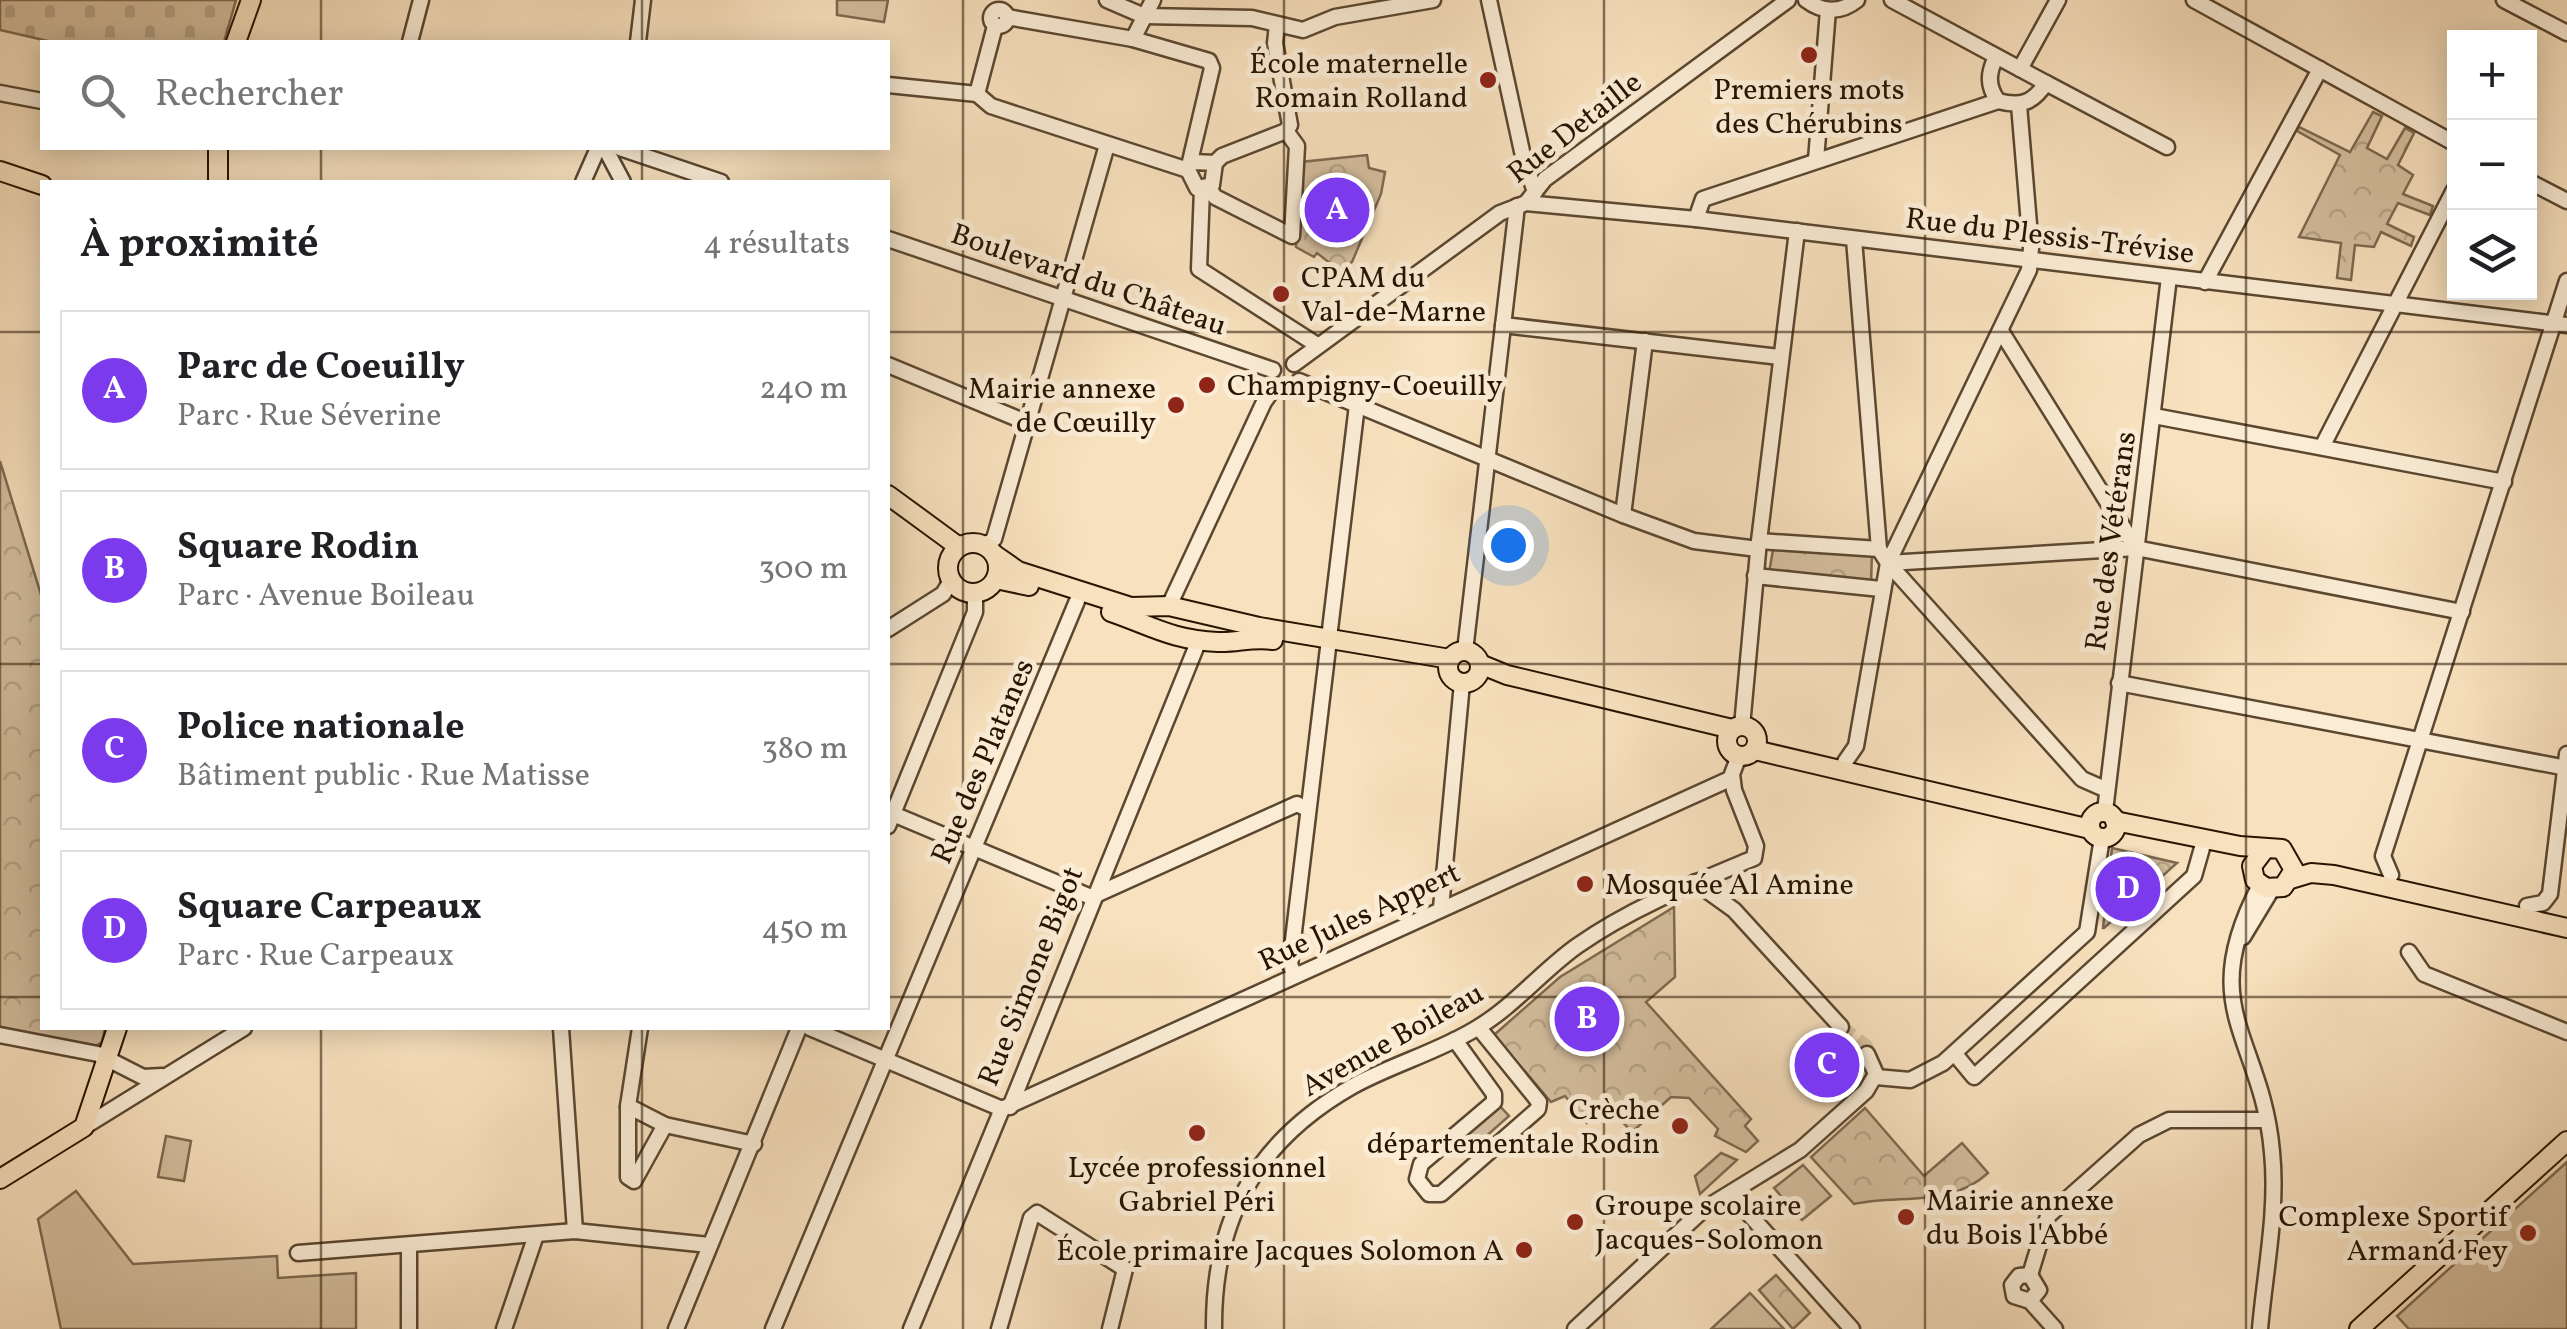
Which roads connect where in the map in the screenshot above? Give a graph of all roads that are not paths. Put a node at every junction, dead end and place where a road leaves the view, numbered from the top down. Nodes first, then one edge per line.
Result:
1 (251, 0) edge
2 (420, 0) edge
3 (643, 0) edge
4 (1106, 0) edge
5 (1153, 0) edge
6 (1433, 0) edge
7 (1489, 0) edge
8 (1788, 0) edge
9 (1806, 0) edge
10 (1857, 0) edge
11 (1892, 0) edge
12 (2058, 0) edge
13 (2194, 0) edge
14 (2504, 0) edge
15 (1404, 2) edge
16 (1828, 10) junction
17 (999, 13) edge
18 (1144, 16) junction
19 (1277, 25) junction
20 (2567, 33) edge
21 (1133, 38) junction
22 (237, 40) edge
23 (410, 40) edge
24 (638, 40) edge
25 (1996, 57) junction
26 (2020, 69) junction
27 (2320, 69) junction
28 (2046, 83) junction
29 (890, 85) edge
30 (0, 92) edge
31 (978, 94) junction
32 (40, 101) edge
33 (1998, 101) junction
34 (2019, 105) junction
35 (1286, 131) junction
36 (2447, 139) edge
37 (1107, 145) junction
38 (2167, 148) dead end
39 (214, 150) edge
40 (214, 150) edge
41 (597, 150) edge
42 (606, 150) edge
43 (626, 150) edge
44 (1816, 160) junction
45 (1215, 164) junction
46 (1191, 166) junction
47 (0, 171) edge
48 (210, 180) edge
49 (218, 180) edge
50 (585, 180) edge
51 (622, 180) edge
52 (714, 180) edge
53 (40, 184) edge
54 (2537, 186) edge
55 (1205, 188) junction
56 (1526, 200) junction
57 (2567, 201) edge
58 (2447, 203) edge
59 (1696, 219) junction
60 (1796, 232) junction
61 (1854, 238) junction
62 (890, 240) edge
63 (2030, 261) junction
64 (2169, 278) junction
65 (2567, 281) edge
66 (2205, 282) junction
67 (1063, 299) junction
68 (2392, 305) junction
69 (2560, 324) edge
70 (1503, 325) junction
71 (2001, 331) junction
72 (1645, 341) junction
73 (1318, 345) junction
74 (1780, 357) junction
75 (1294, 364) junction
76 (890, 366) edge
77 (1275, 378) junction
78 (1299, 380) junction
79 (1357, 405) junction
80 (2154, 416) junction
81 (1028, 422) junction
82 (2322, 447) junction
83 (1488, 457) junction
84 (2504, 482) junction
85 (890, 496) edge
86 (1624, 515) junction
87 (1758, 545) junction
88 (959, 547) junction
89 (2136, 548) junction
90 (1878, 549) junction
91 (990, 551) junction
92 (1888, 563) junction
93 (1755, 576) junction
94 (996, 579) junction
95 (951, 581) junction
96 (1881, 589) junction
97 (976, 593) junction
98 (1078, 601) junction
99 (1169, 606) junction
100 (2462, 612) junction
101 (1141, 615) junction
102 (890, 628) edge
103 (1237, 629) junction
104 (1199, 640) junction
105 (1329, 643) junction
106 (1464, 668) junction
107 (2119, 683) junction
108 (2420, 740) junction
109 (1742, 741) junction
110 (1845, 762) junction
111 (2567, 763) edge
112 (1732, 778) junction
113 (2108, 790) junction
114 (1308, 809) junction
115 (890, 820) edge
116 (2103, 825) junction
117 (975, 848) junction
118 (2202, 848) junction
119 (2265, 849) junction
120 (2252, 866) junction
121 (2292, 870) junction
122 (1724, 871) junction
123 (2391, 875) junction
124 (1695, 882) junction
125 (2266, 887) junction
126 (1091, 897) junction
127 (2526, 906) junction
128 (1440, 908) junction
129 (1734, 910) junction
130 (2567, 916) edge
131 (2567, 928) edge
132 (2409, 952) dead end
133 (1295, 975) junction
134 (1841, 1027) tunnel mouth
135 (1479, 1028) junction
136 (116, 1030) edge
137 (241, 1030) edge
138 (561, 1030) edge
139 (640, 1030) edge
140 (798, 1030) edge
141 (815, 1030) edge
142 (2567, 1032) edge
143 (0, 1035) edge
144 (1455, 1040) junction
145 (1867, 1054) tunnel mouth
146 (1954, 1054) junction
147 (110, 1058) junction
148 (886, 1058) junction
149 (166, 1076) junction
150 (1876, 1078) junction
151 (628, 1106) junction
152 (1006, 1108) junction
153 (2266, 1120) junction
154 (665, 1125) junction
155 (84, 1126) junction
156 (2567, 1141) edge
157 (754, 1144) junction
158 (0, 1179) edge
159 (1732, 1194) junction
160 (575, 1231) junction
161 (536, 1235) junction
162 (710, 1245) junction
163 (408, 1246) junction
164 (298, 1252) dead end
165 (409, 1329) edge
166 (504, 1329) edge
167 (676, 1329) edge
168 (773, 1329) edge
169 (911, 1329) edge
170 (998, 1329) edge
171 (1110, 1329) edge
172 (1214, 1329) edge
173 (1575, 1329) edge
174 (1852, 1329) edge
175 (2054, 1329) edge
176 (2260, 1329) edge
177 (2359, 1329) edge

1 - 22 main road
2 - 23 street
3 - 24 street
4 - 18 street
5 - 18 street
6 - 15 street
7 - 56 street
8 - 56 street, Rue Detaille
9 - 16 street
10 - 16 street
11 - 25 street
12 - 26 street
13 - 27 street
14 - 20 street
15 - 19 street
16 - 44 street
17 - 21 street
17 - 31 street
18 - 19 street
18 - 21 street
19 - 35 street
21 - 46 street
25 - 26 street
25 - 33 street
26 - 28 street
27 - 36 street
27 - 66 street
28 - 34 street
28 - 38 street
29 - 31 street
30 - 32 street
31 - 37 street
33 - 34 street
33 - 44 street
34 - 63 street
35 - 45 street
35 - 55 street
37 - 46 street
37 - 67 street
39 - 49 main road
40 - 48 main road
41 - 50 street
42 - 51 street
43 - 52 street
44 - 59 street
45 - 46 street
45 - 55 street
46 - 55 street
47 - 53 main road
54 - 57 street
55 - 73 street
56 - 59 street, Rue du Plessis-Trévise
56 - 70 street
56 - 73 street, Rue Detaille
58 - 68 street
59 - 60 street, Rue du Plessis-Trévise
60 - 61 street, Rue du Plessis-Trévise
60 - 74 street
61 - 63 street, Rue du Plessis-Trévise
61 - 90 street
62 - 67 street, Boulevard du Château
63 - 64 street, Rue du Plessis-Trévise
63 - 71 street
64 - 66 street, Rue du Plessis-Trévise
64 - 80 street, Rue des Vétérans
65 - 69 street
66 - 68 street, Rue du Plessis-Trévise
67 - 77 street, Boulevard du Château
67 - 81 street
68 - 69 street, Rue du Plessis-Trévise
68 - 82 street
69 - 84 street
70 - 72 street
70 - 83 street
71 - 89 street
71 - 92 street
72 - 74 street
72 - 86 street
73 - 75 street, Rue Detaille
74 - 87 street
75 - 77 street
75 - 78 street
76 - 81 street
77 - 78 street
77 - 99 street
78 - 79 street
79 - 83 street
79 - 105 street
80 - 82 street
80 - 89 street, Rue des Vétérans
81 - 91 street
82 - 84 street
83 - 86 street
83 - 106 street
84 - 100 street
85 - 88 main road
86 - 87 street
87 - 90 street
87 - 93 street
88 - 91 main road
88 - 95 main road
89 - 92 street
89 - 100 street
89 - 107 street, Rue des Vétérans
90 - 92 street
91 - 94 main road
91 - 101 main road
92 - 96 street
92 - 113 street
93 - 96 street
93 - 109 street
94 - 97 main road
94 - 98 main road
95 - 97 main road
95 - 102 street
96 - 110 street
97 - 115 street
98 - 101 main road
98 - 117 street, Rue des Platanes
99 - 101 main road
99 - 103 main road
100 - 108 street
101 - 104 main road
103 - 104 main road
103 - 105 main road
104 - 126 street, Rue Simone Bigot
105 - 106 main road
105 - 114 street
106 - 109 main road
106 - 128 street
107 - 108 street
107 - 113 street, Rue des Vétérans
108 - 111 street
108 - 123 street
109 - 110 main road
109 - 112 street
109 - 116 main road
110 - 116 main road
111 - 127 street
112 - 122 street, Avenue Boileau
112 - 128 street, Rue Jules Appert
113 - 116 street, Rue des Vétérans
114 - 126 street
114 - 133 street
115 - 117 street
116 - 118 main road
116 - 119 main road
116 - 146 street, Rue des Vétérans
117 - 126 street
117 - 148 street, Rue des Platanes
118 - 120 main road
118 - 146 street
119 - 120 main road
119 - 121 main road
120 - 125 main road
121 - 123 main road
121 - 125 main road
121 - 131 main road
122 - 124 street, Avenue Boileau
122 - 129 street
123 - 127 main road
124 - 129 street
124 - 135 street, Avenue Boileau
125 - 153 street
126 - 152 street, Rue Simone Bigot
127 - 130 main road
128 - 133 street, Rue Jules Appert
129 - 134 street
132 - 142 street
133 - 152 street, Rue Jules Appert
135 - 144 street, Avenue Boileau
135 - 144 street
136 - 147 main road
137 - 149 street
138 - 160 street
139 - 151 street
140 - 157 street
141 - 148 street
143 - 147 street
144 - 172 street, Avenue Boileau
145 - 150 street
146 - 150 street, Rue des Vétérans
147 - 149 street
147 - 155 main road
148 - 152 street
148 - 168 street, Rue des Platanes
149 - 155 street
150 - 159 street
151 - 154 street
151 - 154 street
152 - 169 street, Rue Simone Bigot
153 - 175 street
153 - 176 street
154 - 157 street
155 - 158 main road
156 - 177 main road
157 - 162 street
159 - 173 street
159 - 174 street
160 - 161 street
160 - 162 street
161 - 163 street
161 - 166 street
162 - 167 street
163 - 164 street
163 - 165 street
170 - 171 street

